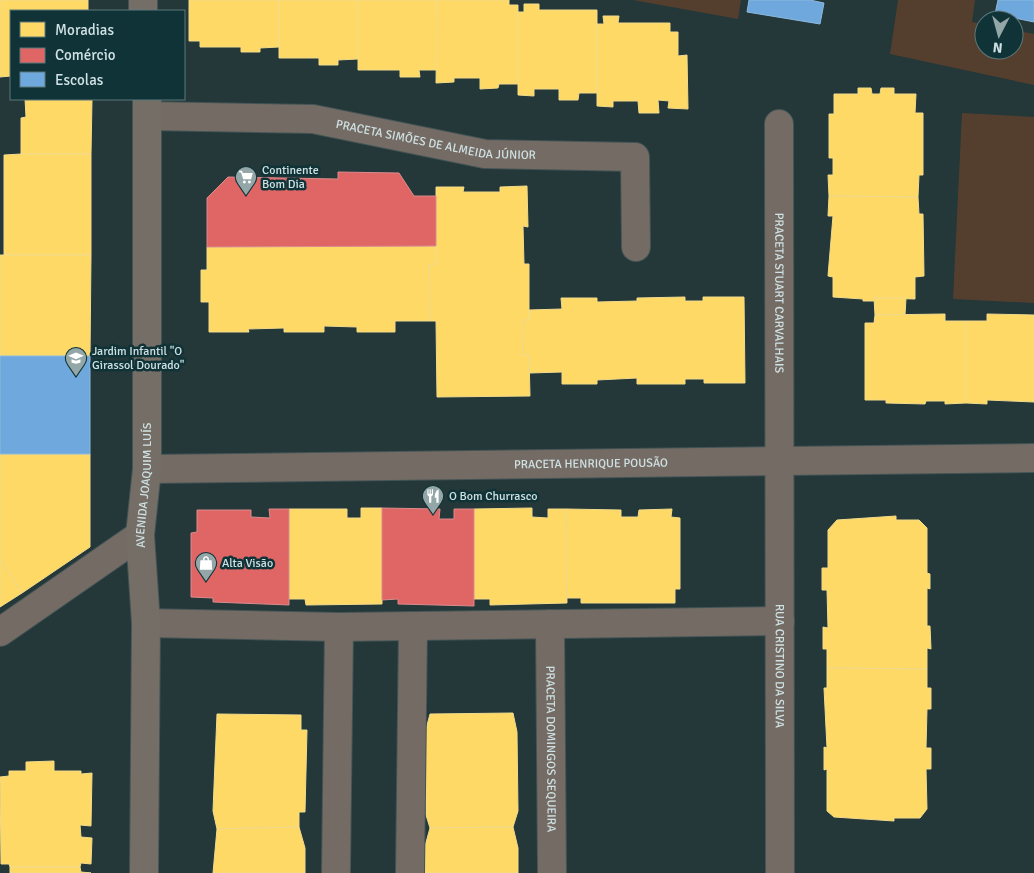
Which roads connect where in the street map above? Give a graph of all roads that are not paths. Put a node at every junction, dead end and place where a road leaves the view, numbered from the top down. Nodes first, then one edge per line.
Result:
1 (147, 107) edge
2 (779, 124) dead end
3 (636, 247) dead end
4 (1034, 458) edge
5 (779, 461) junction
6 (147, 469) junction
7 (140, 535) junction
8 (780, 621) junction
9 (146, 623) junction
10 (550, 624) junction
11 (413, 626) junction
12 (339, 627) junction
13 (0, 632) edge
14 (144, 873) edge
15 (336, 873) edge
16 (410, 873) edge
17 (552, 873) edge
18 (780, 873) edge

1 - 3 street, PRACETA SIMÕES DE ALMEIDA JÚNIOR
1 - 6 street, AVENIDA JOAQUIM LUÍS
2 - 5 street, PRACETA STUART CARVALHAIS
4 - 5 street, PRACETA HENRIQUE POUSÃO
5 - 6 street, PRACETA HENRIQUE POUSÃO
5 - 8 street, RUA CRISTINO DA SILVA
6 - 7 street, AVENIDA JOAQUIM LUÍS
7 - 9 street, AVENIDA JOAQUIM LUÍS
7 - 13 street
8 - 10 street
8 - 18 street, RUA CRISTINO DA SILVA
9 - 12 street
9 - 14 street, AVENIDA JOAQUIM LUÍS
10 - 11 street
10 - 17 street, PRACETA DOMINGOS SEQUEIRA
11 - 12 street
11 - 16 street
12 - 15 street

